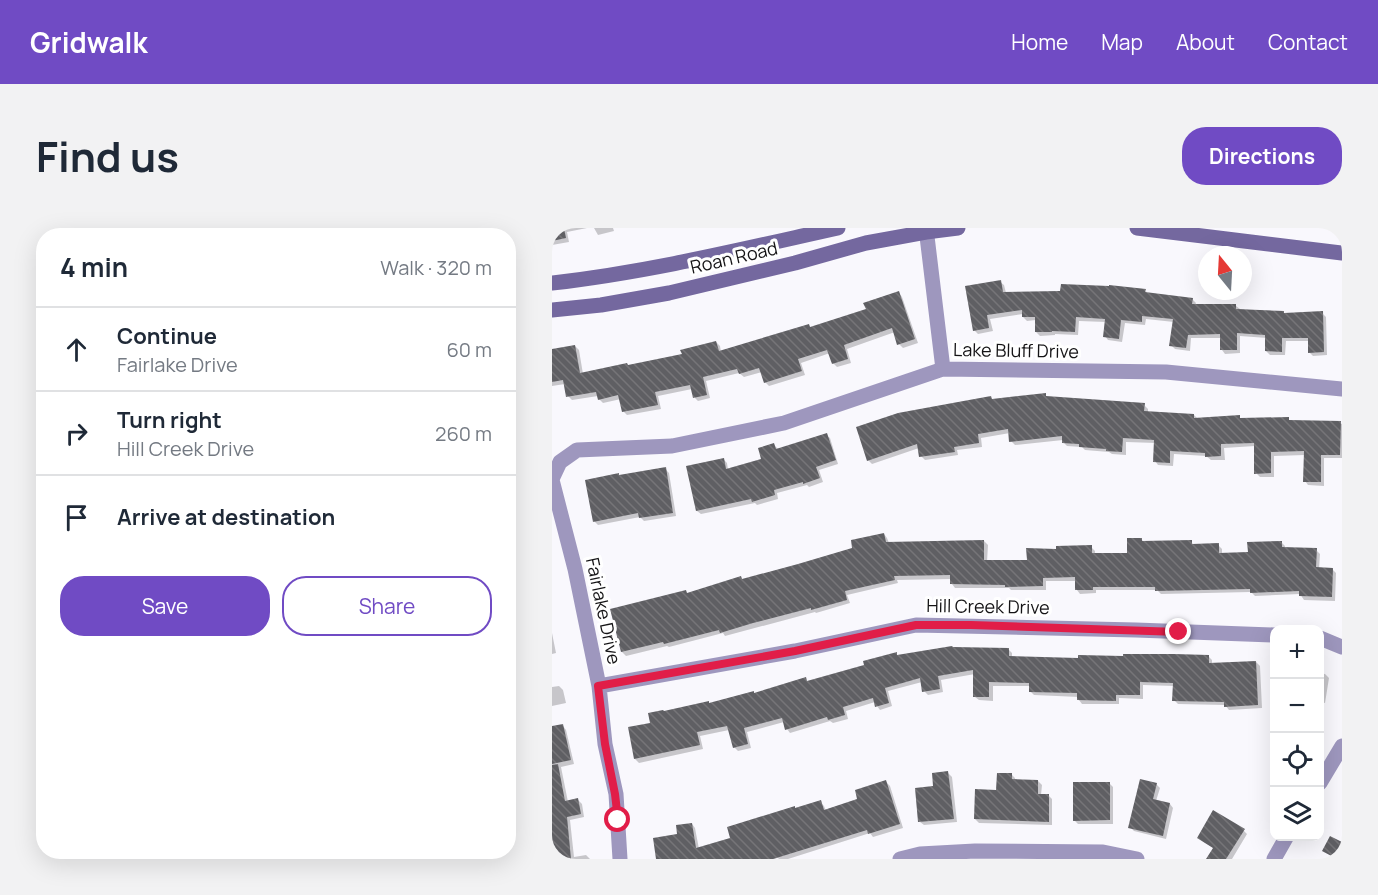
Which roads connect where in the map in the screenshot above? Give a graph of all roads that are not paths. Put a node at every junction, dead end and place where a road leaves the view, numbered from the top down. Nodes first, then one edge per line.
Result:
1 (838, 228) edge
2 (958, 228) edge
3 (1137, 228) edge
4 (926, 230) edge
5 (1166, 230) edge
6 (1342, 253) edge
7 (552, 283) edge
8 (552, 310) edge
9 (943, 369) junction
10 (1342, 389) edge
11 (560, 462) joint
12 (552, 479) edge
13 (1270, 635) edge
14 (1324, 640) edge
15 (1342, 647) edge
16 (598, 686) junction
17 (1342, 746) edge
18 (1324, 776) edge
19 (1285, 841) edge
20 (620, 859) edge
21 (900, 859) edge
22 (1137, 859) edge
23 (1274, 859) edge

1 - 7 street, Roan Road
2 - 4 street, Roan Road
3 - 5 street
4 - 8 street, Roan Road
4 - 9 street
5 - 6 street
9 - 10 street, Lake Bluff Drive
9 - 11 street, Lake Bluff Drive
11 - 12 street, Fairlake Drive
12 - 16 street, Fairlake Drive
13 - 16 street, Hill Creek Drive
14 - 15 street
16 - 20 street, Fairlake Drive
17 - 18 street
19 - 23 street
21 - 22 street

